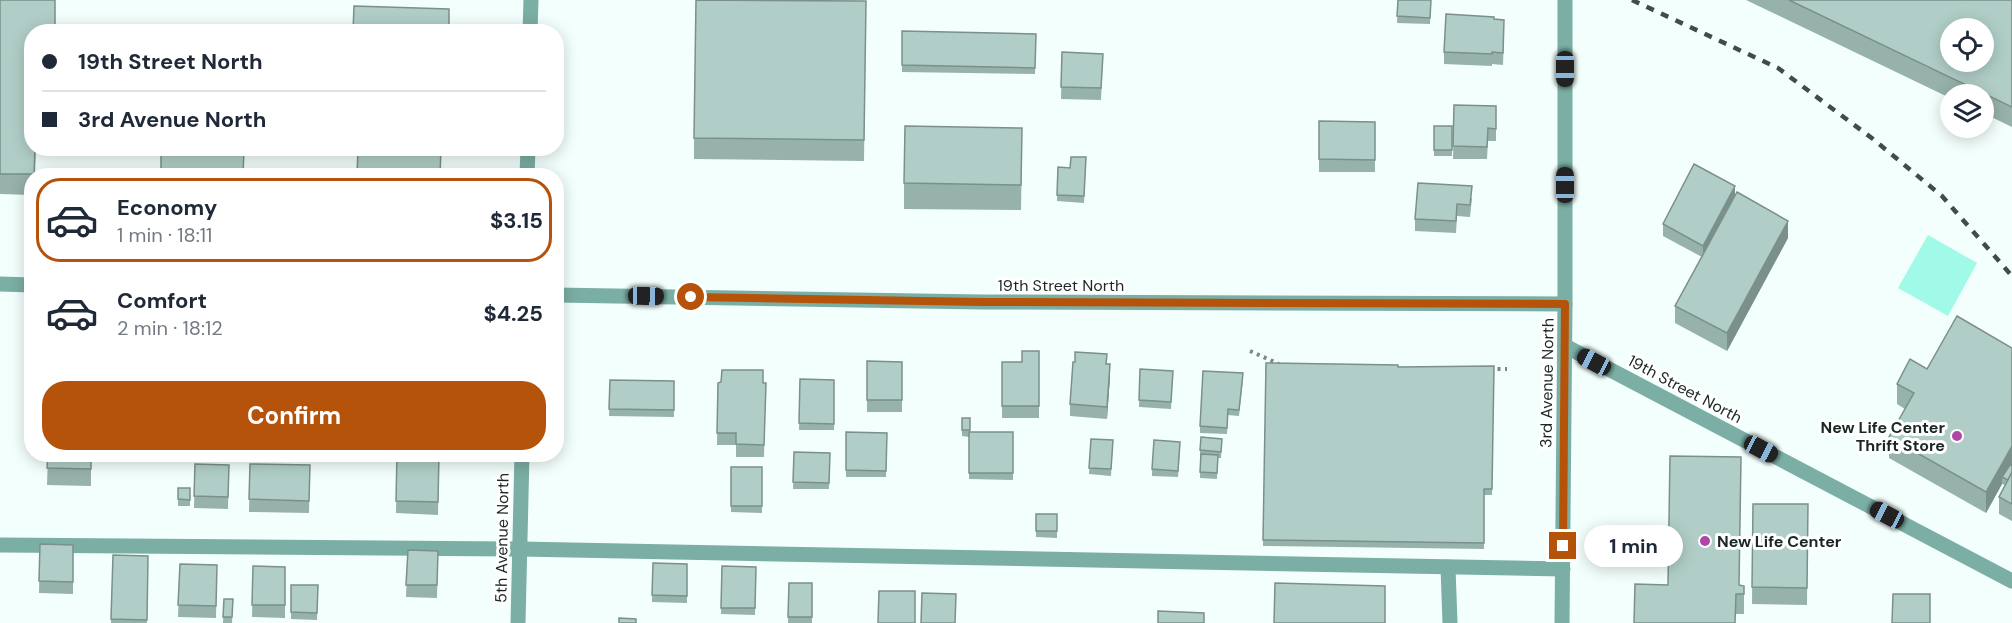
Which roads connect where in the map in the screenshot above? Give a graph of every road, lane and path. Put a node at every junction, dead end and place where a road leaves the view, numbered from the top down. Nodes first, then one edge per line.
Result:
1 (531, 0) edge
2 (1565, 0) edge
3 (530, 24) edge
4 (0, 284) edge
5 (24, 285) edge
6 (564, 295) edge
7 (1565, 304) junction
8 (1565, 346) junction
9 (1250, 351) dead end
10 (1280, 365) edge
11 (1483, 369) edge
12 (1507, 369) dead end
13 (522, 462) edge
14 (0, 545) edge
15 (520, 549) junction
16 (1448, 567) junction
17 (1563, 569) junction
18 (2012, 581) edge
19 (518, 623) edge
20 (1450, 623) edge
21 (1562, 623) edge

1 - 3 street
2 - 7 street, 3rd Avenue North
4 - 5 street
6 - 7 street, 19th Street North
7 - 8 street, 3rd Avenue North
8 - 17 street, 3rd Avenue North
8 - 18 street, 19th Street North
9 - 10 path
11 - 12 path
13 - 15 street, 5th Avenue North
14 - 15 street
15 - 16 street
15 - 19 street, 5th Avenue North
16 - 17 street
16 - 20 street
17 - 21 street, 3rd Avenue North

